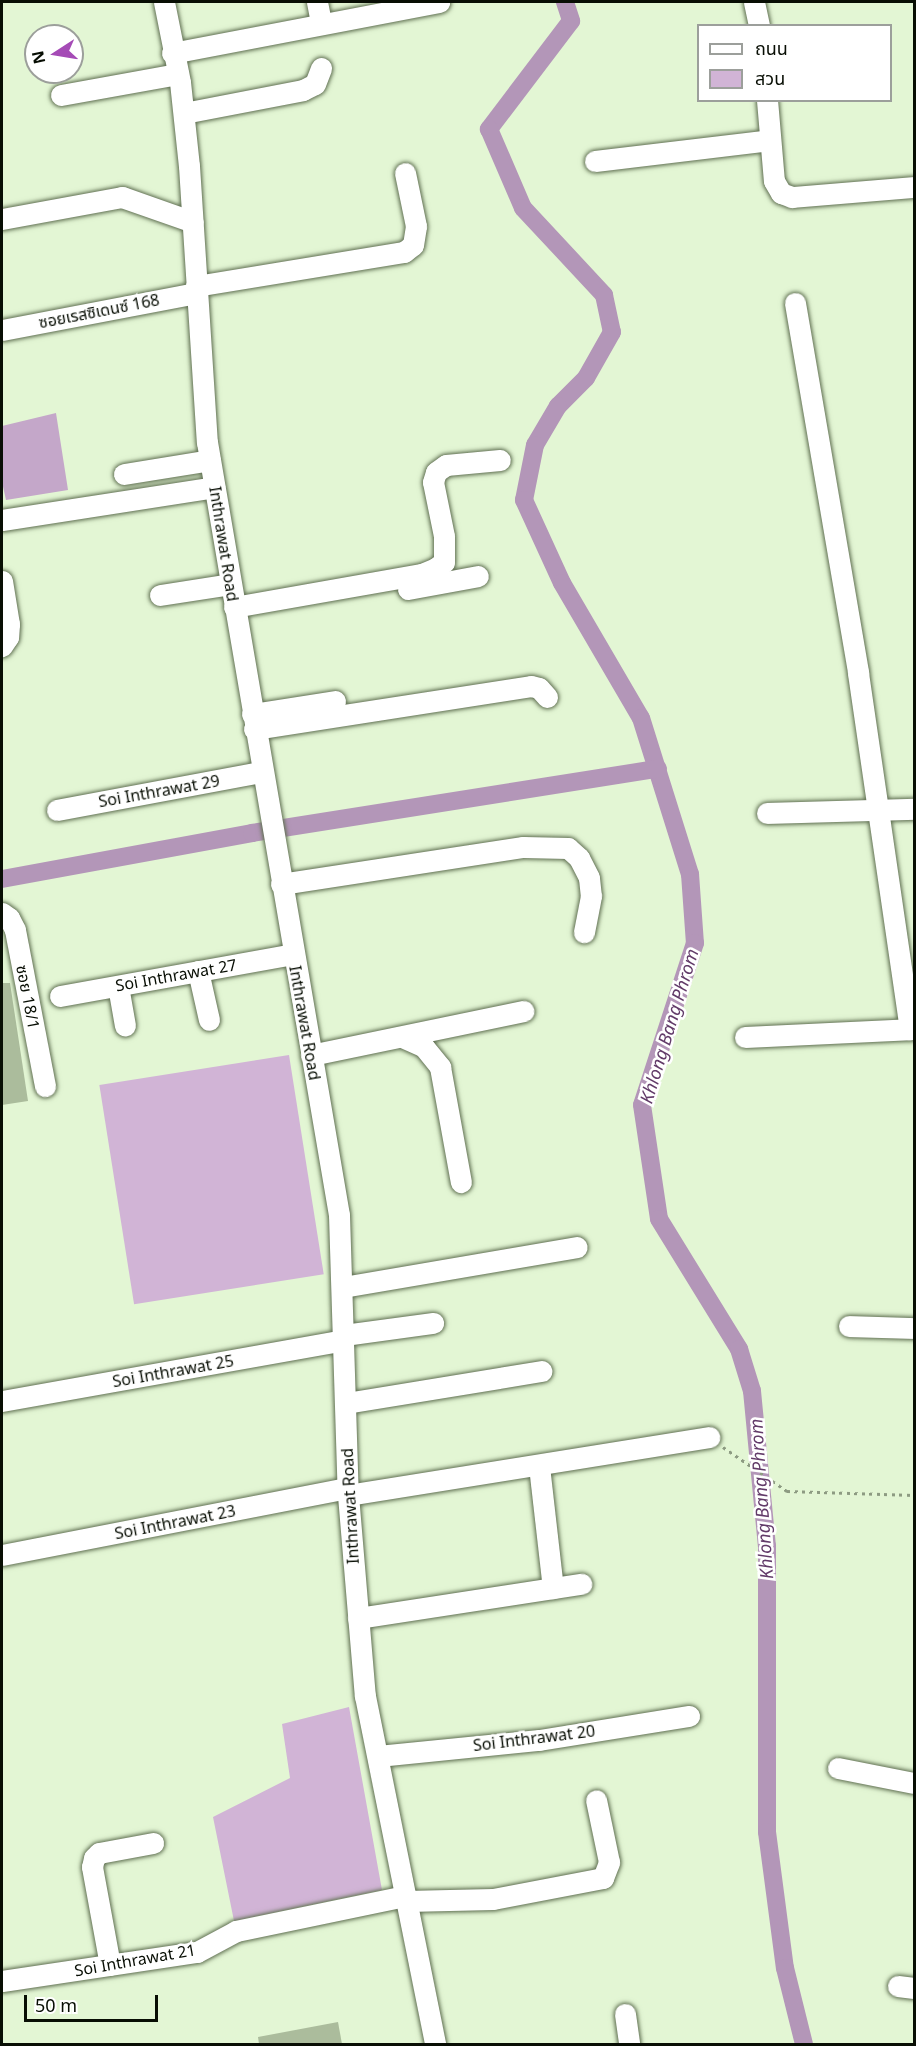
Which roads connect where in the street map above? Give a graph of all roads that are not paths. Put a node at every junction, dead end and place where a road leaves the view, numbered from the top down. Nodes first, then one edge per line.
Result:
1 (164, 2) edge
2 (317, 2) edge
3 (439, 2) edge
4 (754, 2) edge
5 (321, 23) junction
6 (759, 24) edge
7 (172, 53) junction
8 (321, 68) dead end
9 (178, 74) junction
10 (61, 95) dead end
11 (767, 102) edge
12 (184, 113) junction
13 (770, 140) junction
14 (595, 161) dead end
15 (405, 173) dead end
16 (915, 187) edge
17 (2, 219) edge
18 (193, 222) junction
19 (196, 289) junction
20 (795, 303) dead end
21 (2, 330) edge
22 (210, 460) junction
23 (500, 460) dead end
24 (124, 474) dead end
25 (214, 487) junction
26 (2, 520) edge
27 (478, 576) dead end
28 (2, 581) edge
29 (230, 584) junction
30 (160, 595) dead end
31 (235, 613) junction
32 (2, 646) edge
33 (505, 674) dead end
34 (547, 697) dead end
35 (253, 721) junction
36 (261, 772) junction
37 (57, 810) dead end
38 (915, 810) edge
39 (877, 811) junction
40 (766, 813) dead end
41 (281, 884) junction
42 (2, 913) edge
43 (584, 932) dead end
44 (293, 954) junction
45 (198, 971) junction
46 (118, 986) junction
47 (60, 996) dead end
48 (524, 1011) dead end
49 (209, 1020) dead end
50 (125, 1025) dead end
51 (912, 1029) edge
52 (402, 1037) junction
53 (745, 1037) dead end
54 (311, 1055) junction
55 (45, 1086) dead end
56 (461, 1182) dead end
57 (577, 1247) dead end
58 (343, 1287) junction
59 (434, 1323) dead end
60 (849, 1326) dead end
61 (915, 1328) edge
62 (344, 1337) junction
63 (541, 1371) dead end
64 (2, 1401) edge
65 (346, 1403) junction
66 (711, 1439) road end
67 (539, 1466) junction
68 (348, 1491) junction
69 (2, 1555) edge
70 (581, 1584) dead end
71 (553, 1588) junction
72 (358, 1618) junction
73 (689, 1716) dead end
74 (378, 1756) junction
75 (838, 1768) dead end
76 (915, 1783) edge
77 (596, 1800) dead end
78 (153, 1843) dead end
79 (406, 1898) junction
80 (110, 1965) junction
81 (2, 1982) edge
82 (624, 2014) dead end
83 (435, 2044) edge
84 (629, 2044) edge

1 - 7 street, Inthrawat Road
2 - 5 street
3 - 5 street
4 - 6 street
5 - 7 street
7 - 9 street, Inthrawat Road
8 - 12 street
9 - 10 street
9 - 12 street, Inthrawat Road
11 - 13 street
12 - 18 street, Inthrawat Road
13 - 14 street
13 - 16 street
15 - 19 street, ซอยเรสซิเดนซ์ 168
17 - 18 street
18 - 19 street, Inthrawat Road
19 - 21 street, ซอยเรสซิเดนซ์ 168
19 - 22 street, Inthrawat Road
20 - 39 street
22 - 24 street
22 - 25 street, Inthrawat Road
23 - 31 street
25 - 26 street
25 - 29 street, Inthrawat Road
27 - 31 street
28 - 32 street
29 - 30 street
29 - 31 street, Inthrawat Road
31 - 35 street, Inthrawat Road
33 - 35 street
34 - 35 street
35 - 36 street, Inthrawat Road
36 - 37 street, Soi Inthrawat 29
36 - 41 street, Inthrawat Road
38 - 39 street
39 - 40 street
39 - 51 street
41 - 43 street
41 - 44 street, Inthrawat Road
42 - 55 street, ซอย 18/1
44 - 45 street, Soi Inthrawat 27
44 - 54 street, Inthrawat Road
45 - 46 street, Soi Inthrawat 27
45 - 49 street
46 - 47 street, Soi Inthrawat 27
46 - 50 street
48 - 52 street
51 - 53 street
52 - 54 street
52 - 56 street
54 - 58 street, Inthrawat Road
57 - 58 street
58 - 62 street, Inthrawat Road
59 - 62 street, Soi Inthrawat 25
60 - 61 street
62 - 64 street, Soi Inthrawat 25
62 - 65 street, Inthrawat Road
63 - 65 street
65 - 68 street, Inthrawat Road
66 - 67 street, Soi Inthrawat 23
67 - 68 street, Soi Inthrawat 23
67 - 71 street
68 - 69 street, Soi Inthrawat 23
68 - 72 street, Inthrawat Road
70 - 71 street
71 - 72 street
72 - 74 street, Inthrawat Road
73 - 74 street, Soi Inthrawat 20
74 - 79 street, Inthrawat Road
75 - 76 street
77 - 79 street, Soi Inthrawat 21
78 - 80 street
79 - 80 street, Soi Inthrawat 21
79 - 83 street, Inthrawat Road
80 - 81 street, Soi Inthrawat 21
82 - 84 street

